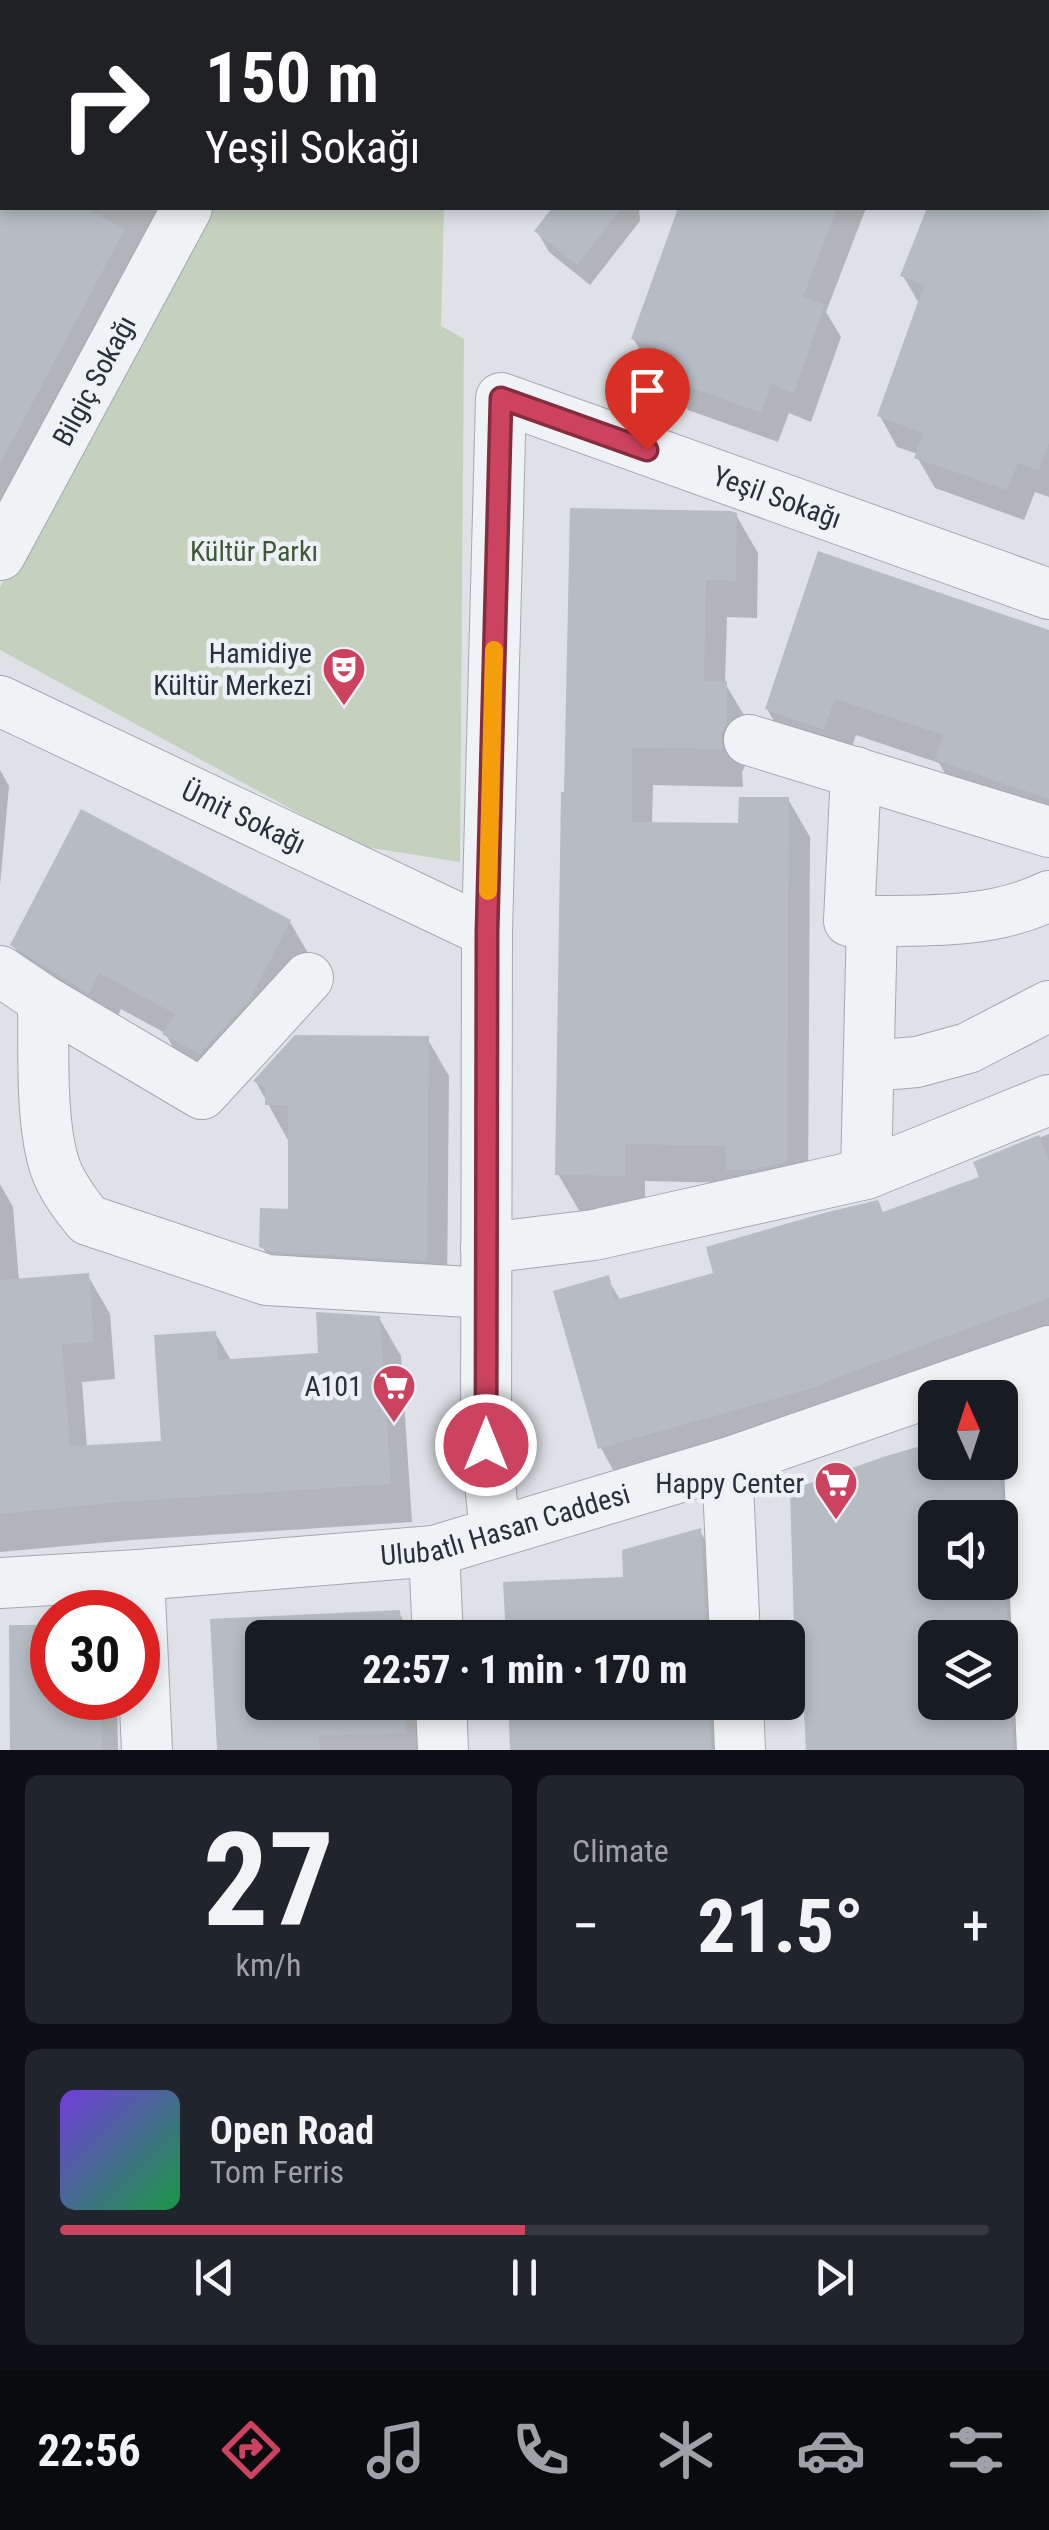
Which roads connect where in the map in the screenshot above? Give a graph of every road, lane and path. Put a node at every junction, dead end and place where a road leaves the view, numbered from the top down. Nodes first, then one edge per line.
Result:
1 (186, 210) edge
2 (0, 555) edge
3 (1049, 594) edge
4 (0, 701) edge
5 (749, 740) dead end
6 (856, 772) junction
7 (1049, 832) edge
8 (1049, 896) edge
9 (872, 920) junction
10 (487, 932) junction
11 (0, 971) edge
12 (308, 978) dead end
13 (42, 1000) junction
14 (1049, 1006) edge
15 (870, 1066) junction
16 (1049, 1100) edge
17 (866, 1174) junction
18 (486, 1271) junction
19 (1036, 1355) edge
20 (727, 1462) junction
21 (495, 1532) junction
22 (434, 1551) junction
23 (140, 1575) junction
24 (0, 1583) edge
25 (437, 1620) edge
26 (734, 1620) edge
27 (442, 1720) edge
28 (739, 1720) edge
29 (147, 1750) edge
30 (443, 1750) edge
31 (740, 1750) edge
32 (1042, 1750) edge

1 - 2 street, Bilgiç Sokağı
3 - 10 street, Yeşil Sokağı
4 - 10 street, Ümit Sokağı
5 - 6 street
6 - 7 street
6 - 9 street
8 - 9 street
9 - 15 street
10 - 18 street, Yeşil Sokağı
11 - 13 street
12 - 13 street
13 - 18 street
14 - 15 street
15 - 17 street
16 - 17 street
17 - 18 street
18 - 21 street, Yeşil Sokağı
19 - 20 street, Ulubatlı Hasan Caddesi
19 - 32 street
20 - 21 street, Ulubatlı Hasan Caddesi
20 - 26 street
21 - 22 street, Ulubatlı Hasan Caddesi
22 - 23 street, Ulubatlı Hasan Caddesi
22 - 25 street
23 - 24 street, Ulubatlı Hasan Caddesi
23 - 29 street
27 - 30 street
28 - 31 street

